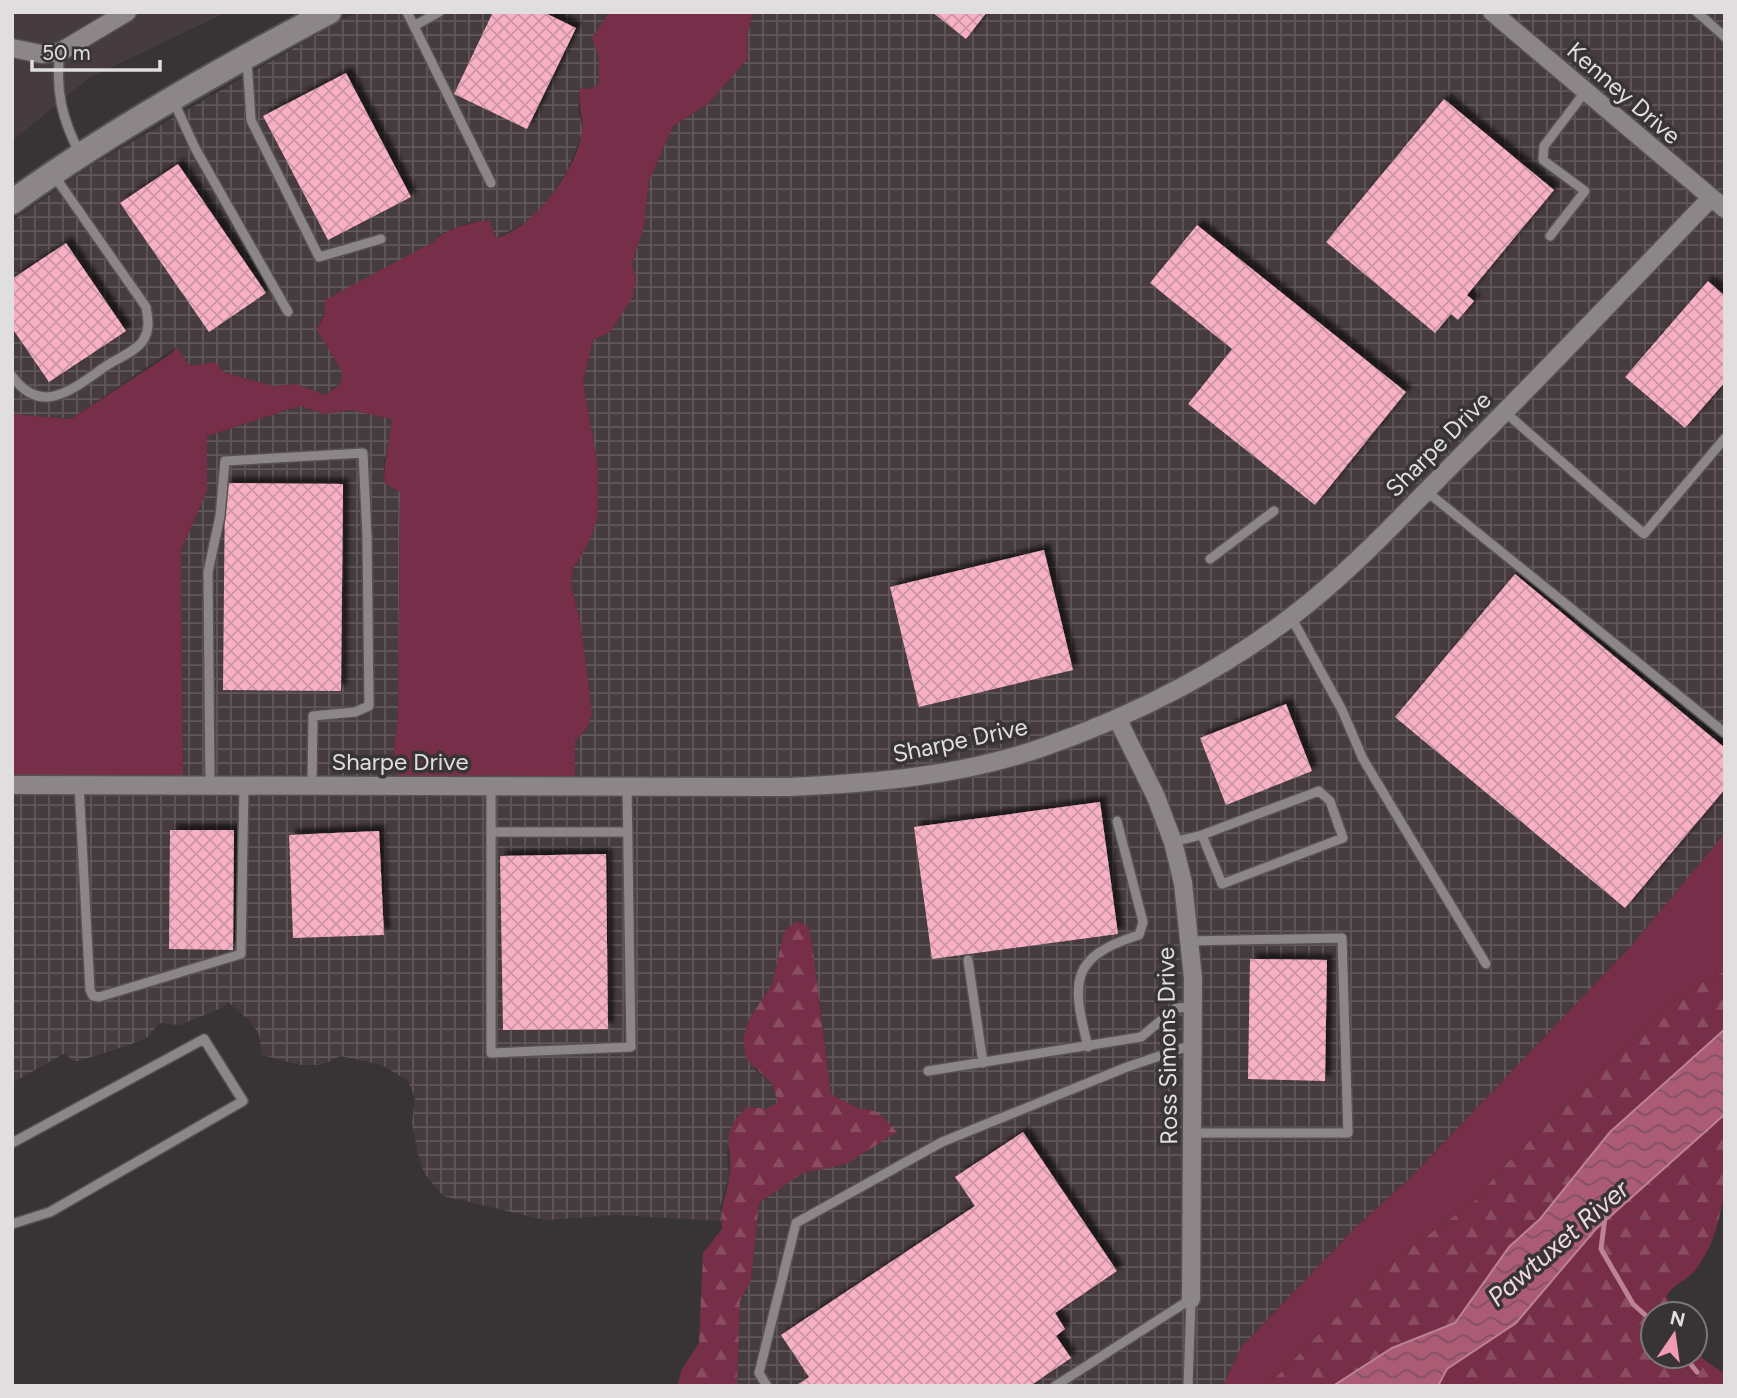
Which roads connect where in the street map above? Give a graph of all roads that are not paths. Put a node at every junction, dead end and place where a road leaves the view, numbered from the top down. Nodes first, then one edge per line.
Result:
1 (127, 12) edge
2 (329, 12) edge
3 (407, 12) edge
4 (439, 12) edge
5 (1492, 12) edge
6 (1697, 12) edge
7 (414, 26) junction
8 (1725, 37) edge
9 (12, 48) edge
10 (60, 52) junction
11 (247, 56) junction
12 (1585, 92) junction
13 (172, 98) junction
14 (81, 155) junction
15 (52, 173) junction
16 (491, 183) dead end
17 (1711, 198) junction
18 (12, 202) edge
19 (1725, 209) edge
20 (1550, 236) dead end
21 (381, 239) dead end
22 (288, 312) dead end
23 (12, 376) edge
24 (1506, 412) junction
25 (1725, 438) edge
26 (1426, 491) junction
27 (1274, 511) dead end
28 (1210, 559) dead end
29 (1291, 617) junction
30 (1117, 718) junction
31 (1725, 733) edge
32 (12, 785) edge
33 (79, 785) junction
34 (210, 785) junction
35 (244, 785) junction
36 (312, 785) junction
37 (627, 785) junction
38 (491, 786) junction
39 (1117, 821) dead end
40 (491, 832) junction
41 (628, 832) junction
42 (1202, 835) junction
43 (1173, 842) junction
44 (1189, 941) junction
45 (968, 960) dead end
46 (1486, 964) dead end
47 (1192, 1007) junction
48 (1192, 1045) junction
49 (1088, 1047) junction
50 (983, 1063) junction
51 (928, 1071) dead end
52 (1194, 1133) junction
53 (12, 1143) edge
54 (12, 1224) edge
55 (1191, 1299) junction
56 (766, 1386) edge
57 (1055, 1386) edge
58 (1188, 1386) edge

1 - 10 street
2 - 11 main road
3 - 7 lane
4 - 7 lane
5 - 12 street, Kenney Drive
6 - 8 lane
7 - 16 lane
9 - 10 street
10 - 14 lane
11 - 13 main road
11 - 21 lane
12 - 17 street, Kenney Drive
12 - 20 lane
13 - 14 main road
13 - 22 lane
14 - 15 main road
15 - 18 main road
15 - 23 lane
17 - 19 street, Kenney Drive
17 - 24 street, Sharpe Drive
24 - 25 lane
24 - 26 street, Sharpe Drive
26 - 29 street, Sharpe Drive
26 - 31 lane
27 - 28 lane
29 - 30 street, Sharpe Drive
29 - 46 lane
30 - 37 street, Sharpe Drive
30 - 43 street, Ross Simons Drive
32 - 33 street, Sharpe Drive
33 - 34 street, Sharpe Drive
33 - 35 lane
34 - 35 street, Sharpe Drive
34 - 36 lane
35 - 36 street, Sharpe Drive
36 - 38 street, Sharpe Drive
37 - 38 street, Sharpe Drive
37 - 41 lane
38 - 40 lane
39 - 49 lane
40 - 41 lane
40 - 41 lane
42 - 42 lane
42 - 43 lane
43 - 44 street, Ross Simons Drive
44 - 47 street, Ross Simons Drive
44 - 52 lane
45 - 50 lane
47 - 48 street, Ross Simons Drive
47 - 49 lane
48 - 52 street, Ross Simons Drive
48 - 56 lane
49 - 50 lane
50 - 51 lane
52 - 55 street, Ross Simons Drive
53 - 54 lane
55 - 57 lane
55 - 58 lane, Ross Simons Drive

